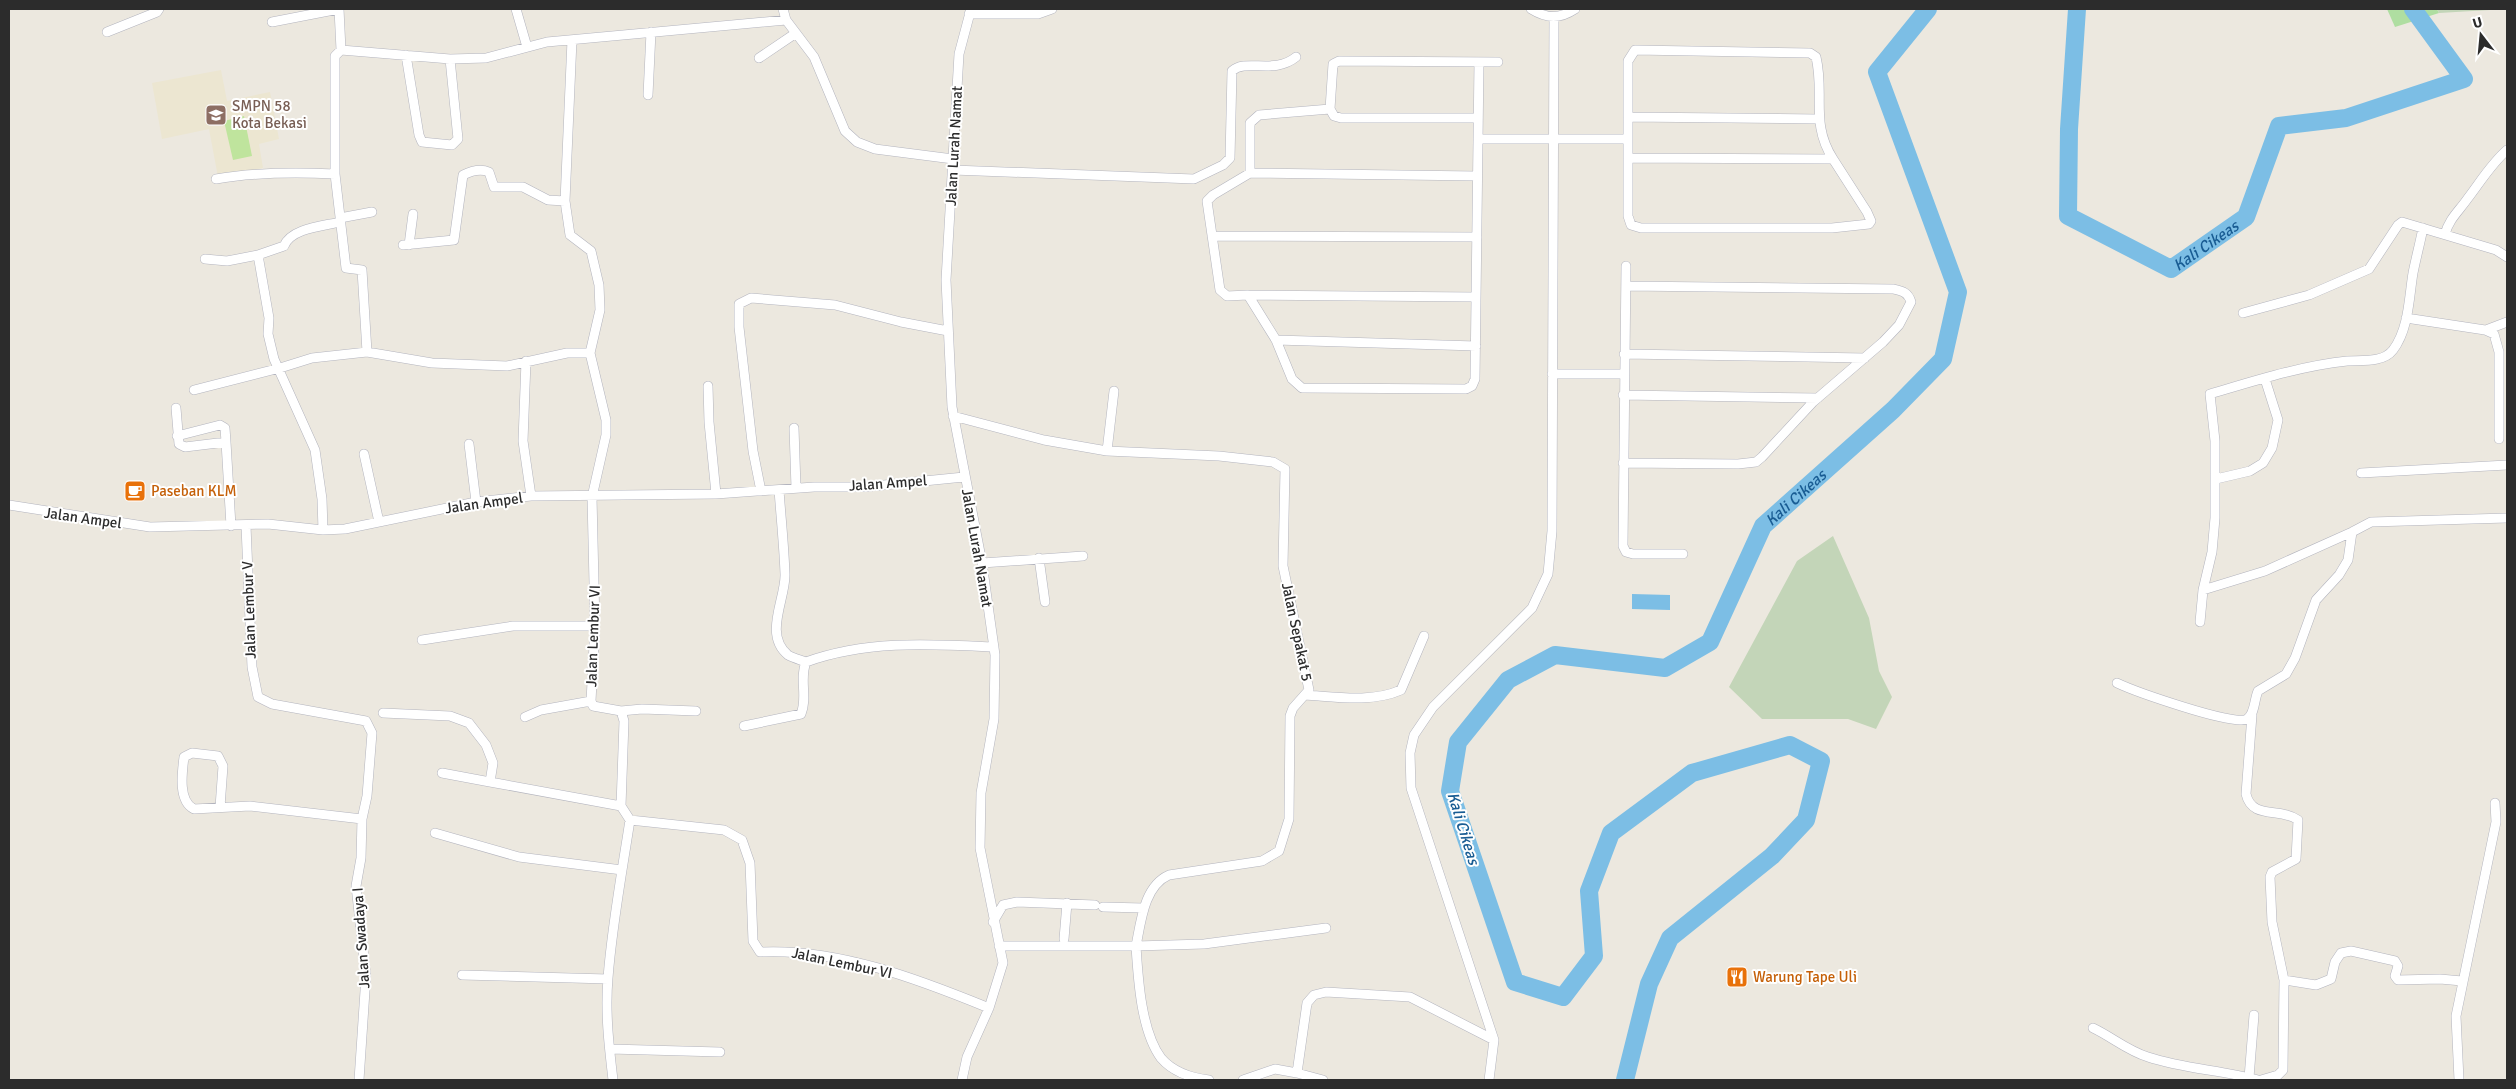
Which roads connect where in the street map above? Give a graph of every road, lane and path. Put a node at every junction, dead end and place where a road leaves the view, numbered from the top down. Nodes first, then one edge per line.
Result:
1 (159, 9) edge
2 (516, 9) edge
3 (782, 9) edge
4 (1052, 9) edge
5 (1531, 9) edge
6 (1575, 9) edge
7 (970, 11) edge
8 (1554, 18) junction
9 (786, 20) junction
10 (272, 22) dead end
11 (107, 32) dead end
12 (651, 32) junction
13 (796, 33) junction
14 (572, 40) junction
15 (527, 47) junction
16 (341, 50) junction
17 (406, 55) junction
18 (1296, 57) dead end
19 (758, 58) dead end
20 (450, 59) junction
21 (1479, 62) junction
22 (1498, 62) dead end
23 (648, 95) dead end
24 (1330, 109) junction
25 (1628, 117) junction
26 (1478, 118) junction
27 (1818, 119) junction
28 (1552, 138) junction
29 (1478, 139) junction
30 (1628, 139) junction
31 (2507, 150) edge
32 (1628, 158) junction
33 (953, 159) junction
34 (1833, 159) junction
35 (953, 170) junction
36 (334, 174) junction
37 (1250, 174) junction
38 (1478, 176) junction
39 (216, 179) dead end
40 (565, 201) junction
41 (372, 212) dead end
42 (413, 214) dead end
43 (340, 220) junction
44 (2423, 228) junction
45 (2445, 234) junction
46 (1212, 236) junction
47 (1477, 237) junction
48 (258, 255) junction
49 (2507, 257) edge
50 (205, 259) dead end
51 (1626, 266) dead end
52 (1626, 286) junction
53 (1248, 295) junction
54 (1476, 297) junction
55 (2243, 313) dead end
56 (2406, 318) junction
57 (2507, 322) edge
58 (948, 330) junction
59 (2486, 330) junction
60 (1276, 340) junction
61 (1476, 346) junction
62 (367, 352) junction
63 (590, 354) junction
64 (1624, 354) junction
65 (1864, 358) junction
66 (526, 361) junction
67 (280, 368) junction
68 (1552, 374) junction
69 (1624, 374) junction
70 (2266, 378) junction
71 (708, 386) dead end
72 (194, 390) dead end
73 (1114, 391) dead end
74 (1623, 395) junction
75 (1818, 398) junction
76 (176, 408) dead end
77 (953, 416) junction
78 (794, 428) dead end
79 (177, 436) junction
80 (2499, 439) dead end
81 (226, 442) junction
82 (469, 444) dead end
83 (1107, 451) junction
84 (364, 454) dead end
85 (1623, 463) junction
86 (2507, 465) edge
87 (2361, 474) dead end
88 (964, 477) junction
89 (2216, 479) junction
90 (796, 488) junction
91 (779, 490) junction
92 (761, 491) junction
93 (716, 494) junction
94 (531, 496) junction
95 (592, 497) junction
96 (476, 502) junction
97 (9, 505) edge
98 (2507, 518) edge
99 (379, 522) junction
100 (231, 526) junction
101 (246, 526) junction
102 (323, 530) junction
103 (2352, 532) junction
104 (1683, 554) dead end
105 (1083, 556) dead end
106 (1039, 558) junction
107 (982, 563) junction
108 (2203, 590) junction
109 (1044, 602) dead end
110 (2200, 622) dead end
111 (596, 626) junction
112 (1424, 636) dead end
113 (422, 640) dead end
114 (994, 647) junction
115 (806, 662) junction
116 (2117, 683) dead end
117 (257, 693) joint
118 (1305, 696) junction
119 (591, 701) junction
120 (621, 711) junction
121 (696, 711) dead end
122 (383, 712) dead end
123 (2252, 715) junction
124 (525, 717) dead end
125 (744, 726) dead end
126 (442, 773) dead end
127 (490, 782) junction
128 (2495, 803) dead end
129 (621, 806) junction
130 (220, 807) junction
131 (362, 819) junction
132 (630, 820) junction
133 (435, 833) dead end
134 (622, 870) junction
135 (1067, 903) junction
136 (1143, 908) junction
137 (993, 922) junction
138 (1326, 928) dead end
139 (1064, 939) dead end
140 (999, 946) junction
141 (1136, 946) junction
142 (462, 975) dead end
143 (608, 979) junction
144 (2284, 980) junction
145 (2462, 981) junction
146 (989, 1008) junction
147 (2254, 1015) dead end
148 (2093, 1028) dead end
149 (1494, 1040) junction
150 (610, 1049) junction
151 (720, 1052) dead end
152 (1297, 1072) junction
153 (2256, 1079) edge
154 (359, 1080) edge
155 (613, 1080) edge
156 (962, 1080) edge
157 (1209, 1080) edge
158 (1243, 1080) edge
159 (1323, 1080) edge
160 (1489, 1080) edge
161 (2459, 1080) edge

1 - 11 street
2 - 15 street
3 - 9 street
4 - 7 street
5 - 8 street
6 - 8 street
7 - 33 street, Jalan Lurah Namat
8 - 28 street
9 - 12 street
9 - 13 street
10 - 16 street
12 - 14 street
12 - 23 street
13 - 19 street
13 - 33 street
14 - 15 street
14 - 40 street
15 - 20 street
16 - 17 street
16 - 36 street
17 - 20 street
17 - 20 street
18 - 35 street
21 - 22 street
21 - 24 street
21 - 26 street
24 - 26 street
24 - 37 street
25 - 27 street
25 - 27 street
25 - 30 street
26 - 29 street
27 - 34 street
28 - 29 street
28 - 30 street
28 - 68 street
29 - 38 street
30 - 32 street
31 - 45 street
32 - 34 street
32 - 34 street
33 - 35 street, Jalan Lurah Namat
35 - 58 street, Jalan Lurah Namat
36 - 39 street
36 - 43 street
37 - 38 street
37 - 46 street
38 - 47 street
40 - 42 street
40 - 63 street
41 - 43 street
43 - 48 street
43 - 62 street
44 - 45 street
44 - 55 street
44 - 56 street
45 - 49 street
46 - 47 street
46 - 53 street
47 - 54 street
48 - 50 street
48 - 67 street
51 - 52 street
52 - 64 street
52 - 65 street
53 - 54 street
53 - 60 street
54 - 61 street
56 - 59 street
56 - 70 street
57 - 59 street
58 - 77 street, Jalan Lurah Namat
58 - 92 street
59 - 80 street
60 - 61 street
60 - 61 street
62 - 66 street
62 - 67 street
63 - 66 street
63 - 95 street, Jalan Lembur VI
64 - 65 street
64 - 69 street
65 - 75 street
66 - 94 street
67 - 72 street
67 - 102 street
68 - 69 street
68 - 149 street
69 - 74 street
70 - 89 street
70 - 89 street
71 - 93 street
73 - 83 street
74 - 75 street
74 - 85 street
75 - 85 street
76 - 79 street
77 - 83 street, Jalan Sepakat 5
77 - 88 street, Jalan Lurah Namat
78 - 90 street
79 - 81 street
79 - 81 street
81 - 100 street
82 - 96 street
83 - 118 street, Jalan Sepakat 5
84 - 99 street
85 - 104 street
86 - 87 street
88 - 90 street, Jalan Ampel
88 - 107 street, Jalan Lurah Namat
89 - 108 street
90 - 91 street, Jalan Ampel
91 - 92 street, Jalan Ampel
91 - 115 street
92 - 93 street, Jalan Ampel
93 - 95 street, Jalan Ampel
94 - 95 street, Jalan Ampel
94 - 96 street, Jalan Ampel
95 - 111 street, Jalan Lembur VI
96 - 99 street, Jalan Ampel
97 - 100 street, Jalan Ampel
98 - 103 street
99 - 102 street, Jalan Ampel
100 - 101 street, Jalan Ampel
101 - 102 street, Jalan Ampel
101 - 117 street, Jalan Lembur V
103 - 108 street
103 - 123 street
105 - 106 street
106 - 107 street
106 - 109 street
107 - 114 street, Jalan Lurah Namat
108 - 110 street
111 - 113 street
111 - 119 street, Jalan Lembur VI
112 - 118 street
114 - 115 street
114 - 137 street, Jalan Lurah Namat
115 - 125 street
116 - 123 street
117 - 131 street, Jalan Swadaya I
118 - 136 street, Jalan Sepakat 5
119 - 120 street, Jalan Lembur VI
119 - 124 street
120 - 121 street
120 - 129 street
122 - 127 street
123 - 144 street
126 - 127 street
127 - 129 street
128 - 145 street
129 - 132 street
130 - 130 street
130 - 131 street
131 - 154 street, Jalan Swadaya I
132 - 134 street
132 - 146 street, Jalan Lembur VI
133 - 134 street
134 - 143 street
135 - 136 street
135 - 137 street
135 - 139 street
136 - 141 street, Jalan Sepakat 5
137 - 140 street, Jalan Lurah Namat
138 - 141 street
140 - 141 street
140 - 146 street, Jalan Lurah Namat
141 - 157 street, Jalan Sepakat 5
142 - 143 street
143 - 150 street
144 - 145 street
144 - 153 street
145 - 161 street
146 - 156 street, Jalan Lurah Namat
147 - 153 street
148 - 153 street
149 - 152 street
149 - 160 street
150 - 151 street
150 - 155 street
152 - 158 street
152 - 159 street

